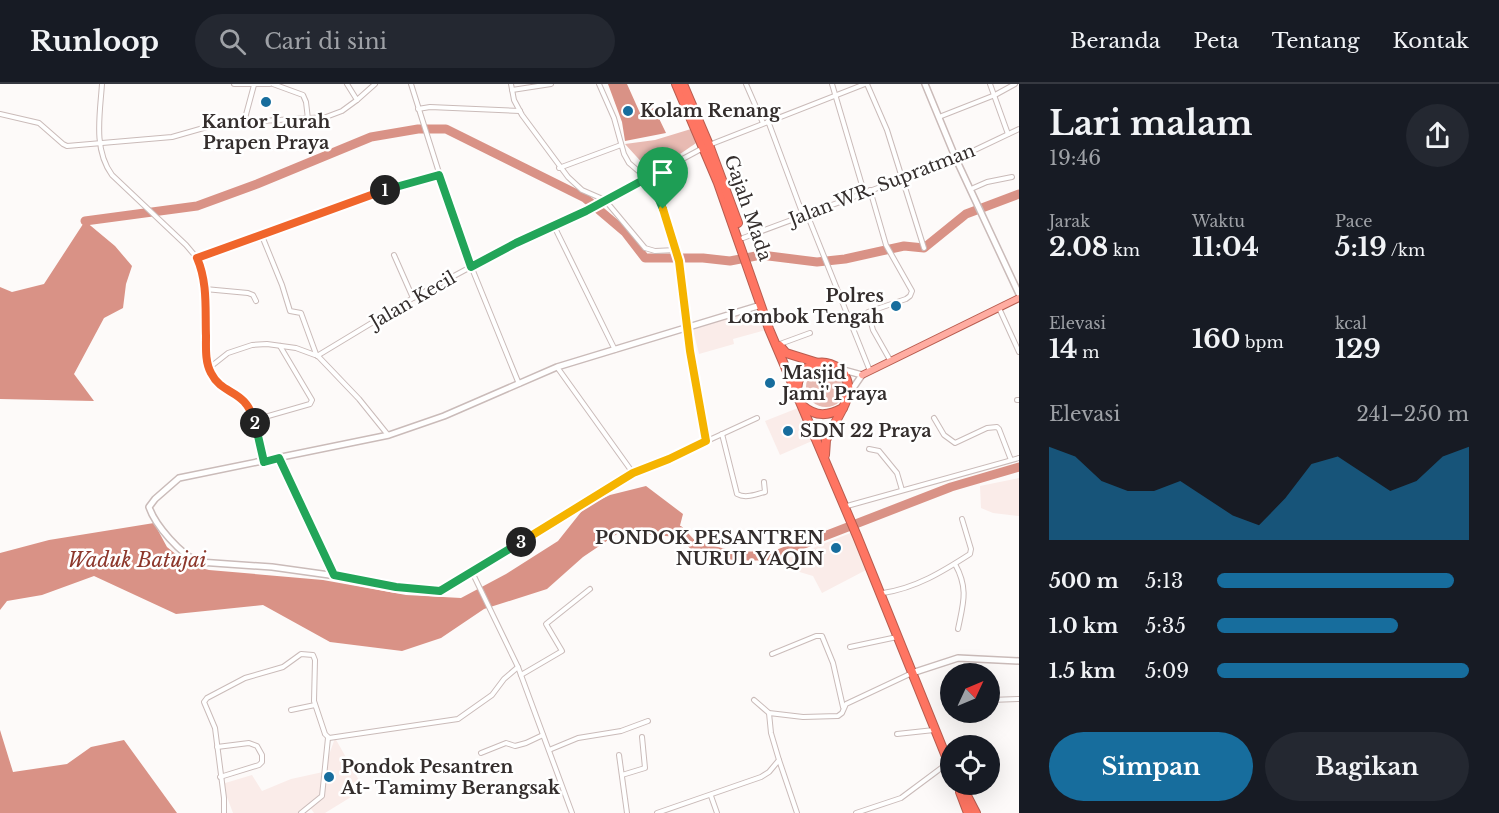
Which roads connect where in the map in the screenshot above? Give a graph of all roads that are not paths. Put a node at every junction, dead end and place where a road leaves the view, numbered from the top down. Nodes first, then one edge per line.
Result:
1 (102, 84) edge
2 (234, 84) edge
3 (272, 84) edge
4 (347, 84) edge
5 (375, 84) edge
6 (411, 84) edge
7 (511, 84) edge
8 (551, 84) edge
9 (599, 84) edge
10 (676, 84) edge
11 (683, 84) edge
12 (746, 84) edge
13 (832, 84) edge
14 (866, 84) edge
15 (925, 84) edge
16 (990, 84) edge
17 (1014, 84) edge
18 (254, 85) edge
19 (512, 90) junction
20 (995, 95) junction
21 (836, 96) junction
22 (357, 100) junction
23 (418, 109) junction
24 (520, 111) junction
25 (0, 114) edge
26 (939, 117) junction
27 (308, 119) junction
28 (244, 122) junction
29 (765, 122) junction
30 (1019, 129) edge
31 (1008, 134) junction
32 (99, 143) junction
33 (621, 145) junction
34 (706, 146) junction
35 (956, 159) junction
36 (559, 168) junction
37 (439, 175) junction
38 (1012, 177) dead end
39 (647, 178) junction
40 (902, 178) junction
41 (971, 189) junction
42 (870, 190) junction
43 (864, 192) junction
44 (602, 202) junction
45 (805, 214) junction
46 (554, 226) junction
47 (262, 236) junction
48 (743, 238) junction
49 (744, 248) junction
50 (924, 248) dead end
51 (676, 252) junction
52 (394, 255) dead end
53 (197, 258) junction
54 (749, 262) junction
55 (471, 267) junction
56 (205, 289) junction
57 (1019, 296) edge
58 (413, 298) junction
59 (256, 301) dead end
60 (761, 305) junction
61 (999, 308) junction
62 (686, 326) junction
63 (810, 333) dead end
64 (779, 345) junction
65 (280, 346) junction
66 (615, 350) junction
67 (1019, 352) edge
68 (316, 355) junction
69 (890, 360) junction
70 (818, 363) junction
71 (209, 368) junction
72 (557, 368) junction
73 (839, 368) junction
74 (870, 371) junction
75 (862, 375) junction
76 (519, 384) junction
77 (797, 393) junction
78 (849, 393) junction
79 (801, 405) junction
80 (843, 408) junction
81 (757, 418) dead end
82 (934, 418) dead end
83 (254, 420) junction
84 (722, 434) junction
85 (389, 435) junction
86 (706, 441) junction
87 (868, 449) dead end
88 (279, 458) junction
89 (1019, 458) edge
90 (1011, 460) junction
91 (264, 462) junction
92 (633, 473) junction
93 (764, 482) dead end
94 (902, 490) junction
95 (847, 506) junction
96 (850, 517) junction
97 (962, 519) dead end
98 (859, 536) junction
99 (956, 564) junction
100 (472, 572) junction
101 (334, 575) junction
102 (590, 589) dead end
103 (882, 593) junction
104 (958, 629) dead end
105 (898, 637) junction
106 (850, 647) dead end
107 (772, 654) dead end
108 (1019, 661) edge
109 (518, 667) junction
110 (914, 672) junction
111 (521, 675) junction
112 (1019, 699) edge
113 (754, 700) dead end
114 (1000, 700) edge
115 (315, 705) junction
116 (843, 708) junction
117 (291, 710) dead end
118 (769, 713) junction
119 (648, 721) dead end
120 (935, 730) junction
121 (543, 735) junction
122 (897, 735) dead end
123 (642, 737) dead end
124 (328, 738) junction
125 (940, 738) edge
126 (940, 741) edge
127 (217, 747) junction
128 (549, 750) junction
129 (481, 753) dead end
130 (619, 754) dead end
131 (779, 760) junction
132 (940, 768) edge
133 (622, 775) junction
134 (220, 777) junction
135 (962, 795) edge
136 (965, 795) edge
137 (711, 796) junction
138 (309, 808) junction
139 (224, 813) edge
140 (301, 813) edge
141 (312, 813) edge
142 (572, 813) edge
143 (627, 813) edge
144 (657, 813) edge
145 (717, 813) edge
146 (797, 813) edge
147 (856, 813) edge
148 (968, 813) edge
149 (976, 813) edge

1 - 32 street
2 - 18 street
3 - 18 street
3 - 27 street
4 - 22 street
5 - 22 street
6 - 23 street
7 - 19 street
8 - 19 street
9 - 33 street
10 - 34 highway, Gajah Mada
11 - 34 highway, Gajah Mada
12 - 29 street
13 - 21 street
14 - 21 street, Jalan Kecil
14 - 40 street
15 - 26 street
16 - 20 street
17 - 20 street
18 - 28 street
19 - 24 street
20 - 26 street
20 - 31 street
21 - 29 street, Jalan Kecil
21 - 43 street
22 - 27 street
23 - 24 street
23 - 37 street
24 - 36 street
25 - 32 street
26 - 35 street
27 - 28 street
28 - 32 street
29 - 34 street, Jalan Kecil
29 - 45 street
30 - 31 street, Jalan WR. Supratman
31 - 35 street, Jalan WR. Supratman
32 - 53 street
33 - 36 street
33 - 39 street
34 - 39 street, Jalan Kecil
34 - 48 highway, Gajah Mada
34 - 49 highway, Gajah Mada
35 - 40 street, Jalan WR. Supratman
35 - 41 street
36 - 44 street
37 - 47 street
37 - 55 street
38 - 41 street
39 - 44 street, Jalan Kecil
39 - 51 street
40 - 42 street, Jalan WR. Supratman
40 - 50 street
41 - 57 street
42 - 43 street, Jalan WR. Supratman
42 - 69 street
43 - 45 street, Jalan WR. Supratman
44 - 46 street, Jalan Kecil
44 - 51 street
45 - 48 street, Jalan WR. Supratman
45 - 74 street
46 - 55 street, Jalan Kecil
46 - 66 street
47 - 53 street
47 - 68 street
48 - 49 highway, Gajah Mada
49 - 54 highway
51 - 62 street
52 - 58 street
53 - 56 street
54 - 60 highway
54 - 64 highway, Gajah Mada
55 - 58 street, Jalan Kecil
55 - 76 street
56 - 59 street
56 - 71 street
57 - 61 main road
58 - 68 street, Jalan Kecil
60 - 62 street
60 - 77 highway
61 - 67 street
61 - 69 main road
62 - 66 street
62 - 86 street
63 - 64 street
64 - 70 highway
65 - 68 street
65 - 71 street
65 - 83 street
66 - 72 street
68 - 85 street
69 - 74 main road
70 - 73 highway
70 - 77 highway
71 - 83 street
72 - 76 street
72 - 92 street
73 - 75 street
73 - 78 highway
74 - 75 main road
75 - 78 street
76 - 85 street
77 - 79 highway
78 - 80 highway
79 - 80 highway
79 - 96 highway
80 - 95 highway
81 - 84 street
82 - 90 street
83 - 91 street
84 - 86 street
84 - 93 street
85 - 88 street
86 - 92 street
87 - 94 street
88 - 91 street
88 - 101 street
89 - 90 street
90 - 94 street
91 - 101 street
92 - 100 street
94 - 95 street
95 - 96 highway
96 - 98 highway
97 - 99 street
98 - 103 highway
98 - 105 highway
99 - 103 street
99 - 104 street
100 - 101 street
100 - 109 street
102 - 111 street
103 - 110 highway
105 - 106 street
105 - 110 highway
107 - 116 street
108 - 110 street
109 - 111 street
109 - 124 street
110 - 116 street
110 - 120 highway
110 - 125 highway
111 - 121 street
112 - 114 street
113 - 118 street
115 - 117 street
115 - 124 street
115 - 127 street
116 - 118 street
118 - 131 street
119 - 128 street
120 - 122 street
120 - 126 highway
121 - 128 street
121 - 129 street
123 - 133 street
124 - 138 street
127 - 134 street
127 - 134 street
128 - 142 street
130 - 133 street
131 - 137 street
131 - 146 street
132 - 147 street
133 - 143 street
134 - 139 street
135 - 148 highway
136 - 149 highway
137 - 144 street
137 - 145 street
138 - 140 street
138 - 141 street

